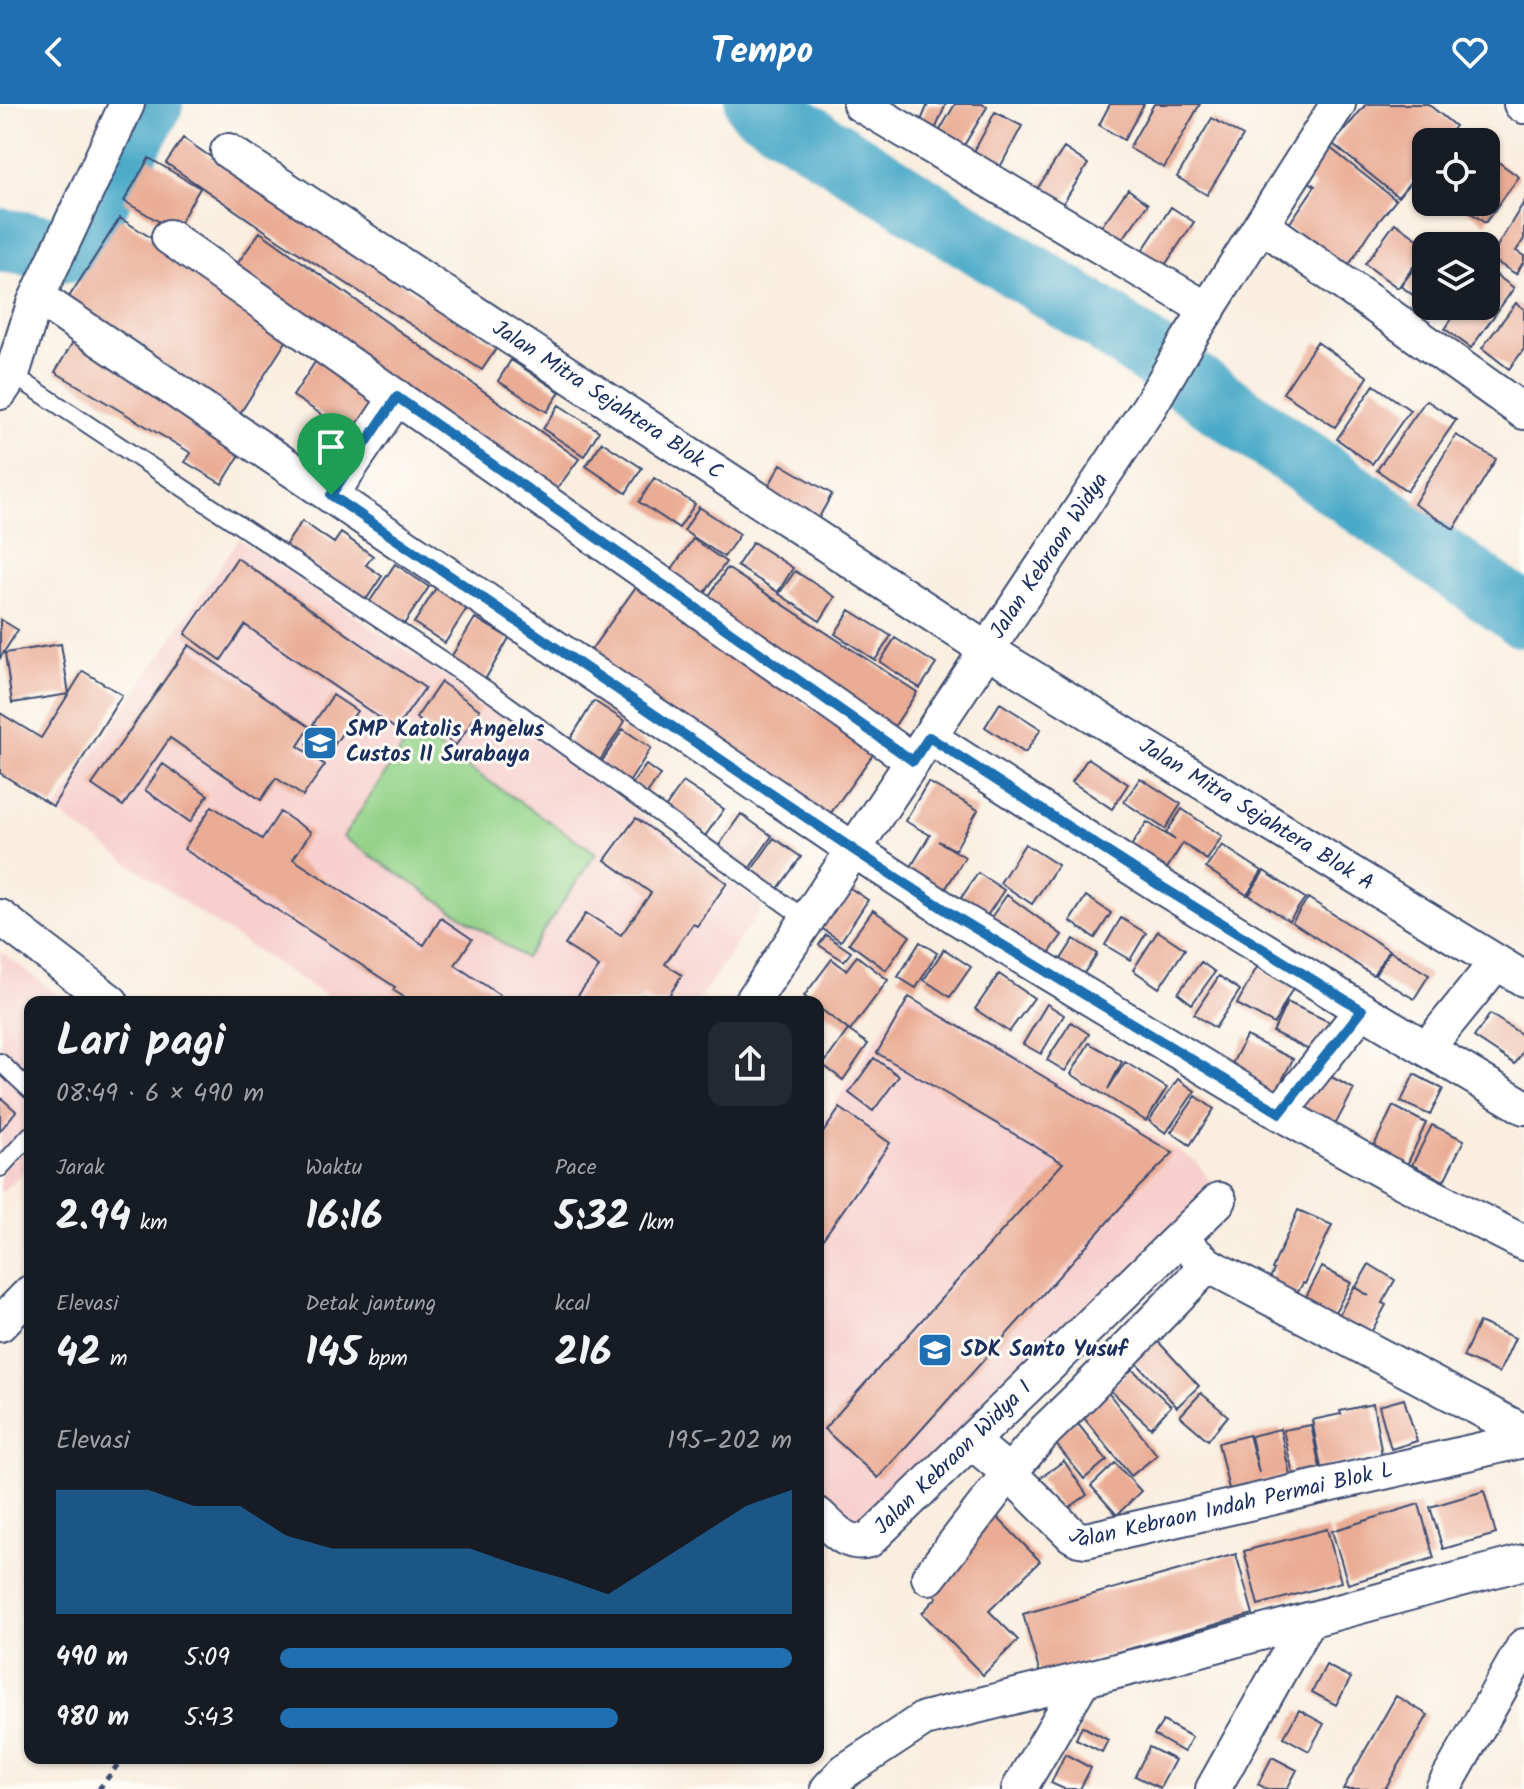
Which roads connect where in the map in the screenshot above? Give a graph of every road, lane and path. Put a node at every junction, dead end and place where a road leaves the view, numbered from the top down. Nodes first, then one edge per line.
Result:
1 (127, 104) edge
2 (860, 104) edge
3 (1326, 108) edge
4 (228, 151) dead end
5 (1262, 225) junction
6 (169, 237) dead end
7 (47, 301) junction
8 (1208, 310) junction
9 (3, 369) edge
10 (397, 397) junction
11 (1524, 412) edge
12 (331, 495) junction
13 (987, 650) junction
14 (921, 749) junction
15 (854, 850) junction
16 (807, 920) junction
17 (4, 927) edge
18 (1510, 971) edge
19 (102, 996) edge
20 (756, 996) edge
21 (1362, 1010) junction
22 (1427, 1048) junction
23 (0, 1062) edge
24 (24, 1084) edge
25 (1524, 1107) edge
26 (1280, 1113) junction
27 (24, 1142) edge
28 (0, 1168) edge
29 (1219, 1200) dead end
30 (1178, 1238) junction
31 (1524, 1243) edge
32 (1208, 1265) junction
33 (24, 1299) edge
34 (0, 1324) edge
35 (1524, 1432) edge
36 (1524, 1440) edge
37 (971, 1441) junction
38 (1009, 1473) junction
39 (824, 1520) edge
40 (1524, 1562) edge
41 (929, 1577) dead end
42 (1308, 1620) junction
43 (1524, 1646) edge
44 (1082, 1681) junction
45 (118, 1764) edge
46 (99, 1789) edge
47 (828, 1789) edge
48 (1019, 1789) edge
49 (1213, 1789) edge
50 (1443, 1789) edge

1 - 7 street
2 - 8 street
3 - 5 street, Jalan Kebraon Widya
4 - 13 street, Jalan Mitra Sejahtera Blok C
5 - 8 street, Jalan Kebraon Widya
5 - 11 street
6 - 10 street
7 - 9 street
7 - 12 street
8 - 13 street, Jalan Kebraon Widya
9 - 16 lane
10 - 12 street
10 - 14 street
12 - 15 street
13 - 14 street, Jalan Kebraon Widya
13 - 18 street, Jalan Mitra Sejahtera Blok A
14 - 15 street, Jalan Kebraon Widya
14 - 21 street
15 - 16 street, Jalan Kebraon Widya
15 - 26 street
16 - 20 street, Jalan Kebraon Widya
17 - 19 street
18 - 22 street
21 - 22 street
21 - 26 street
22 - 25 street
23 - 24 lane
26 - 31 street
27 - 28 lane
29 - 30 street, Jalan Kebraon Widya I
30 - 32 street
30 - 37 street, Jalan Kebraon Widya I
32 - 35 street
32 - 38 street
33 - 34 street
36 - 38 street, Jalan Kebraon Indah Permai Blok L
37 - 38 street, Jalan Kebraon Indah Permai Blok L
37 - 39 street, Jalan Kebraon Widya I
38 - 41 street
40 - 42 street
42 - 44 street
42 - 49 street
43 - 50 street
44 - 47 street
44 - 48 street
45 - 46 path

